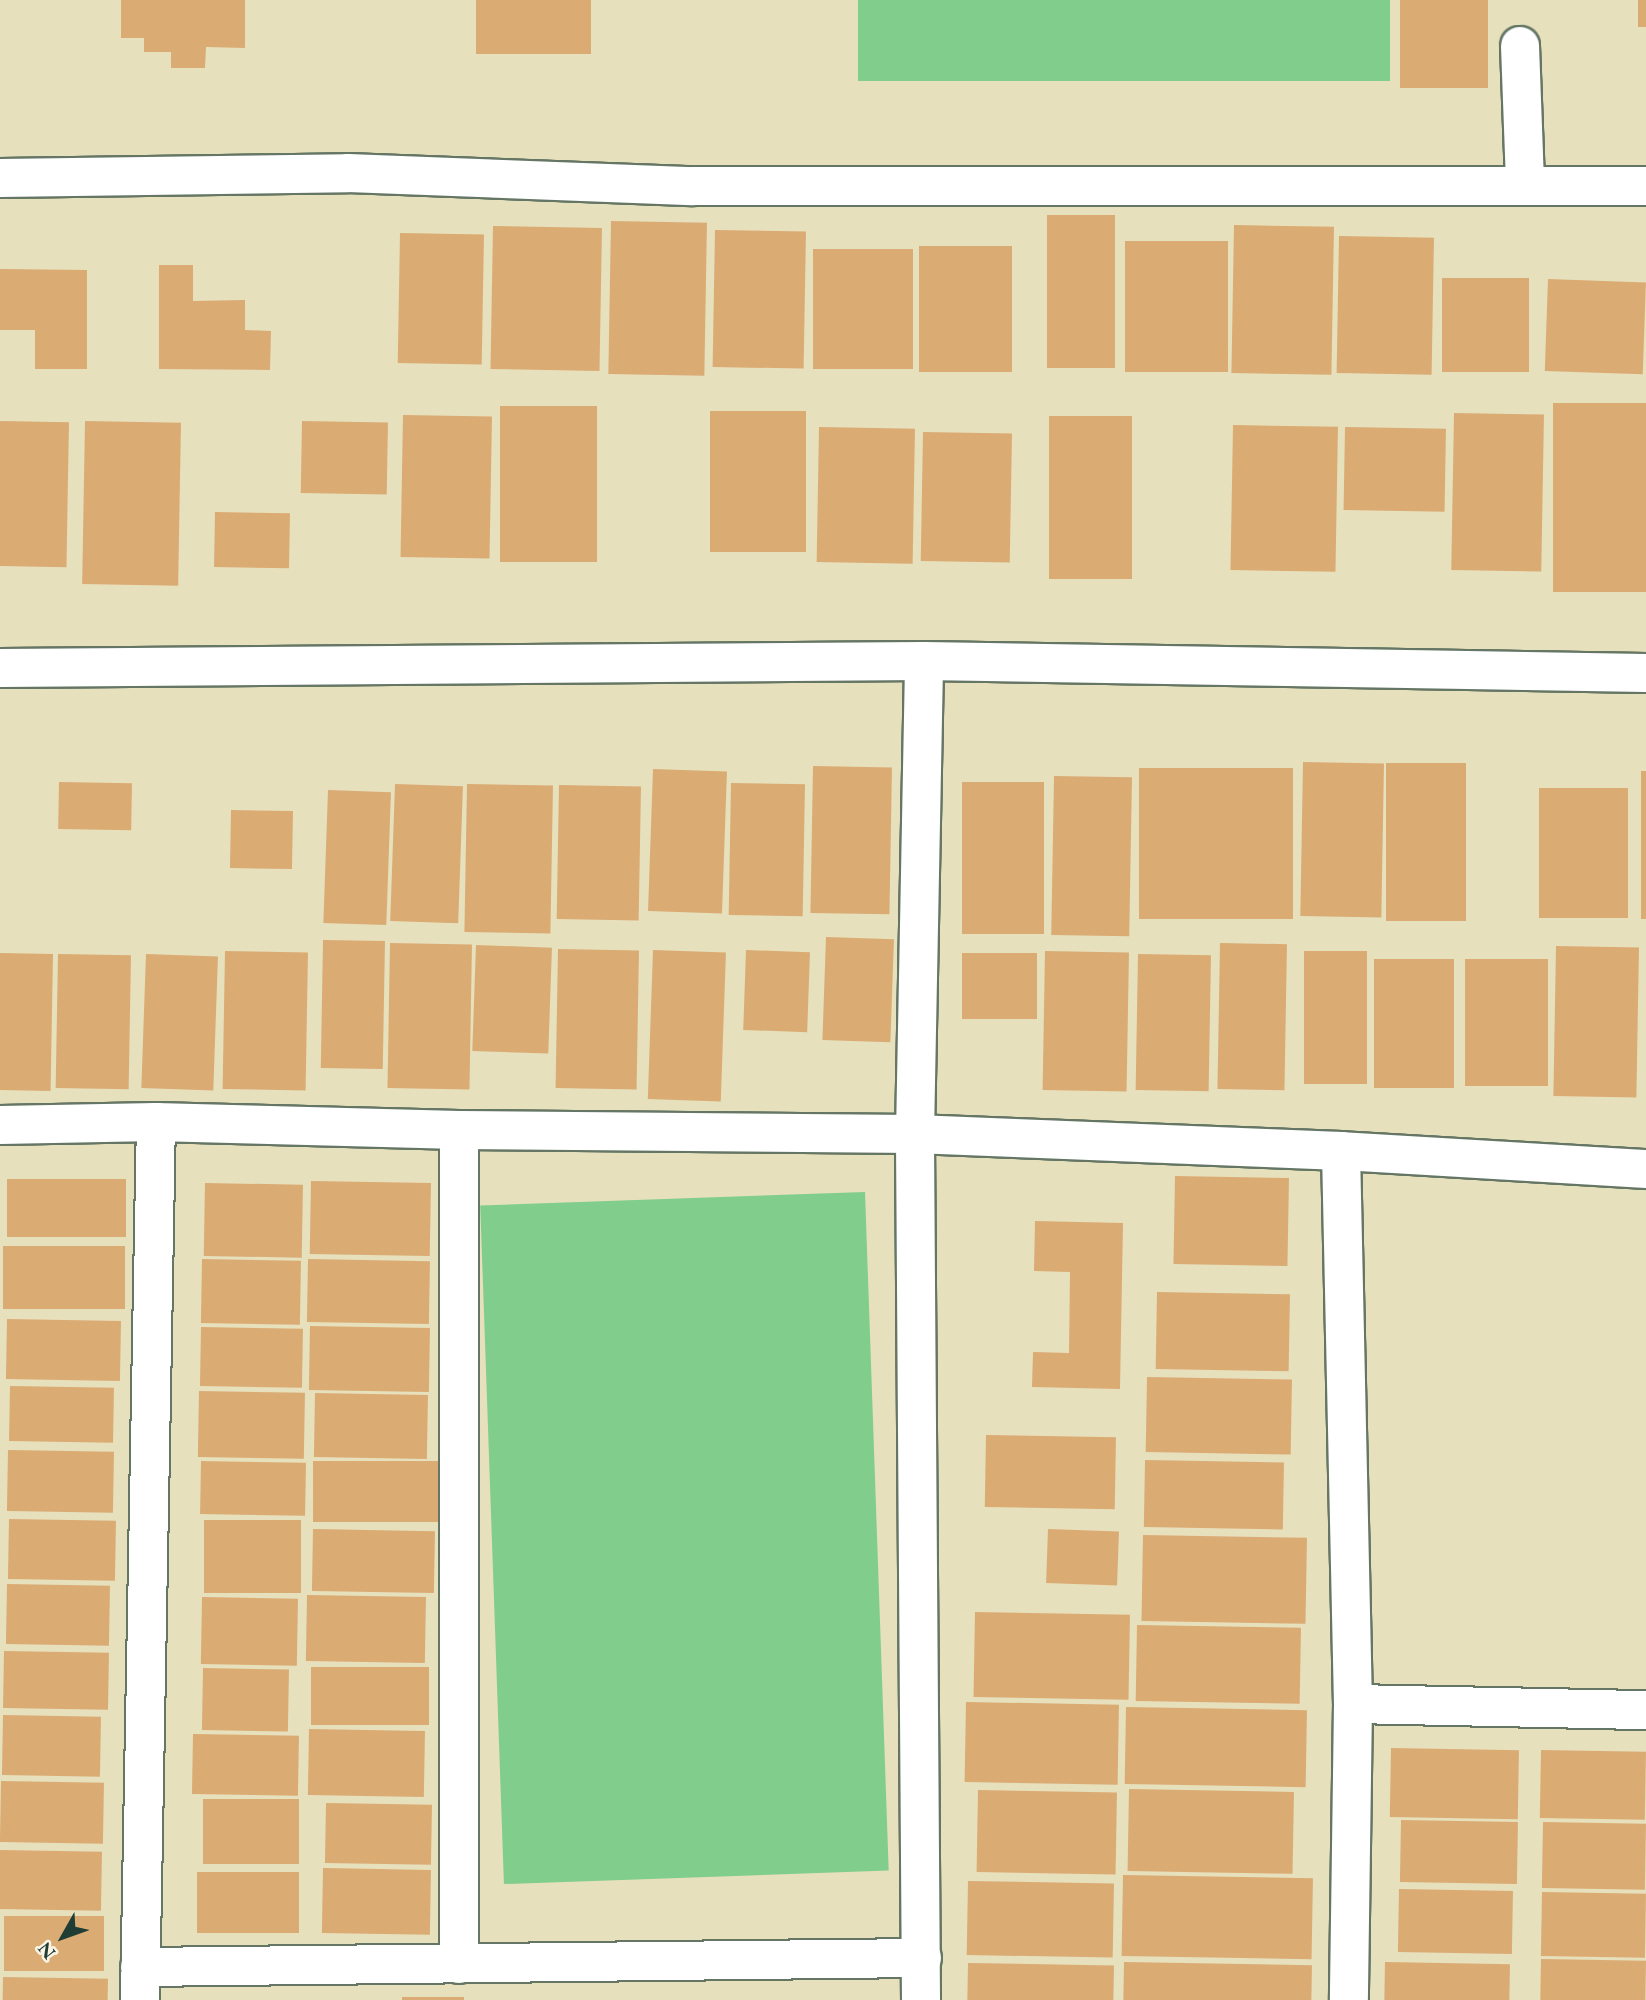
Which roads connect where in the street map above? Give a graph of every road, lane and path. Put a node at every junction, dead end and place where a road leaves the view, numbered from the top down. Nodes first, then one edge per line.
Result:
1 (1520, 46) dead end
2 (0, 178) edge
3 (1525, 185) junction
4 (1646, 186) edge
5 (924, 661) junction
6 (0, 668) edge
7 (1646, 673) edge
8 (156, 1122) junction
9 (0, 1125) edge
10 (459, 1130) junction
11 (915, 1133) junction
12 (1341, 1151) junction
13 (1646, 1169) edge
14 (1353, 1704) junction
15 (1646, 1710) edge
16 (922, 1958) junction
17 (459, 1964) junction
18 (140, 1983) edge
19 (921, 2000) edge
20 (1349, 2000) edge

1 - 3 street
2 - 3 street
3 - 4 street
5 - 6 street
5 - 7 street
5 - 11 street
8 - 9 street
8 - 10 street
8 - 18 street
10 - 11 street
10 - 17 street
11 - 12 street
11 - 16 street
12 - 13 street
12 - 14 street
14 - 15 street
14 - 20 street
16 - 17 street
16 - 19 street
17 - 18 street

